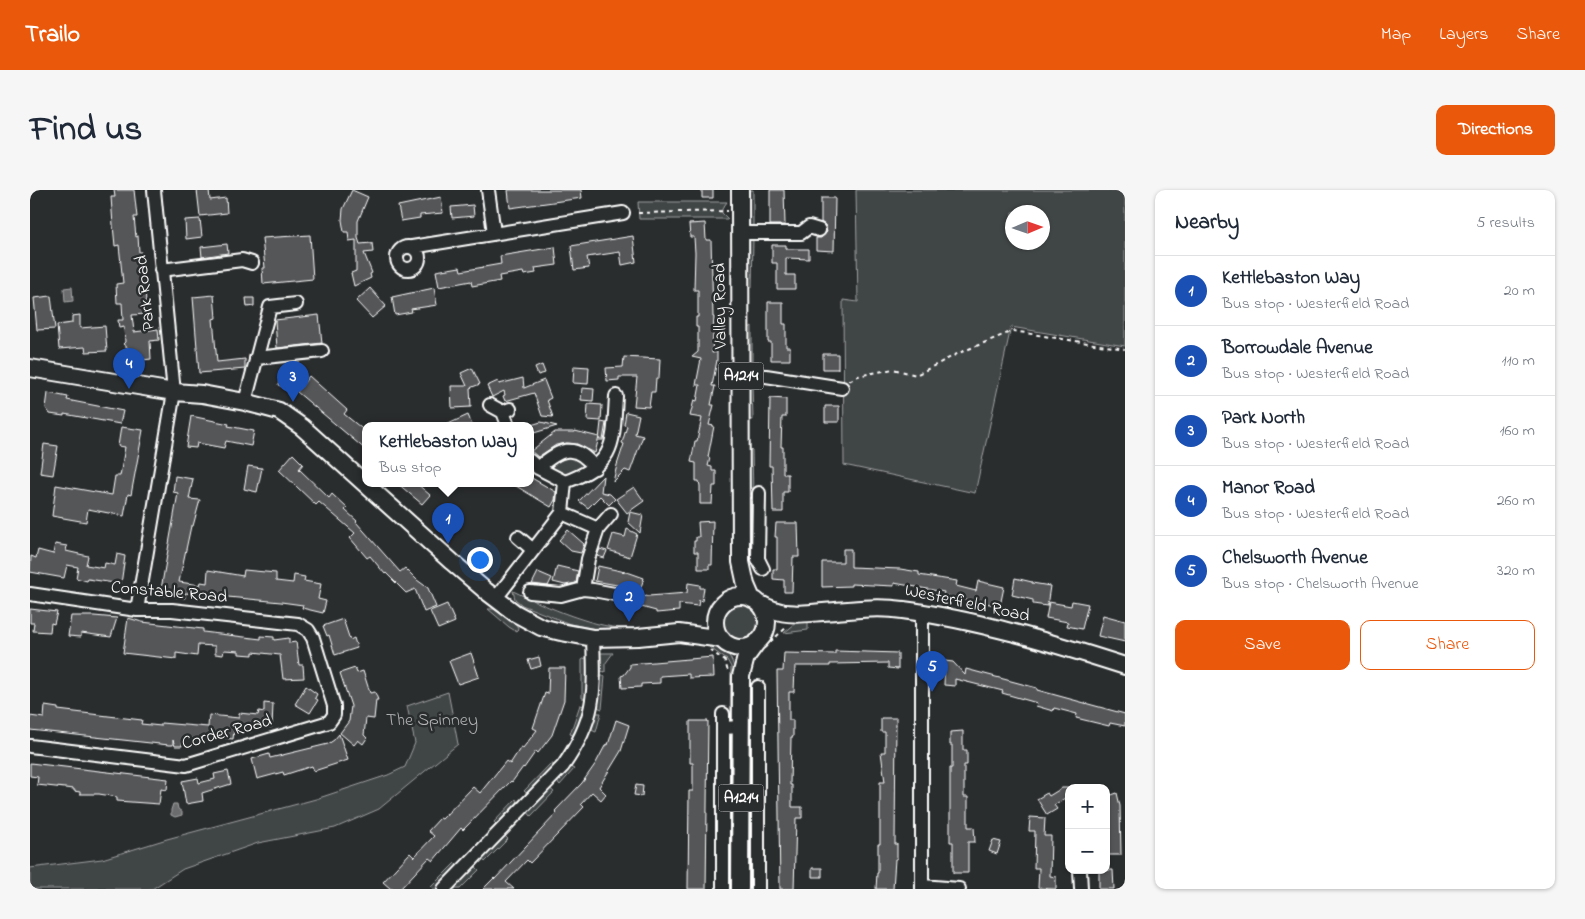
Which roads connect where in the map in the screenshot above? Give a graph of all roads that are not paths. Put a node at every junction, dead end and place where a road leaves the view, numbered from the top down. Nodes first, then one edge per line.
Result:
1 (154, 190) edge
2 (488, 190) edge
3 (740, 190) edge
4 (624, 213) dead end
5 (813, 224) dead end
6 (494, 233) junction
7 (740, 233) junction
8 (412, 247) dead end
9 (252, 263) dead end
10 (161, 270) junction
11 (296, 304) dead end
12 (322, 351) dead end
13 (256, 358) junction
14 (30, 368) edge
15 (741, 375) junction
16 (844, 386) road end
17 (174, 392) junction
18 (615, 394) dead end
19 (245, 402) junction
20 (490, 405) dead end
21 (508, 422) edge
22 (534, 464) edge
23 (595, 468) junction
24 (362, 481) edge
25 (565, 482) junction
26 (368, 487) edge
27 (741, 499) junction
28 (562, 513) junction
29 (611, 514) dead end
30 (598, 529) junction
31 (518, 537) dead end
32 (533, 550) junction
33 (758, 553) junction
34 (741, 557) junction
35 (763, 568) dead end
36 (584, 589) junction
37 (530, 592) dead end
38 (30, 594) edge
39 (625, 596) dead end
40 (496, 598) junction
41 (754, 601) junction
42 (721, 606) junction
43 (138, 610) junction
44 (922, 613) junction
45 (792, 620) junction
46 (304, 627) joint
47 (679, 633) junction
48 (593, 638) junction
49 (765, 638) junction
50 (725, 642) junction
51 (1125, 666) edge
52 (735, 678) junction
53 (758, 687) dead end
54 (758, 705) junction
55 (741, 706) junction
56 (723, 714) dead end
57 (741, 727) junction
58 (723, 728) junction
59 (30, 746) edge
60 (723, 804) junction
61 (741, 805) junction
62 (758, 874) junction
63 (1080, 874) edge
64 (740, 881) edge
65 (922, 888) edge
66 (444, 889) edge
67 (723, 889) edge
68 (758, 889) edge
69 (959, 889) edge
70 (1081, 889) edge

1 - 10 street, Park Road
2 - 6 street
3 - 7 main road, Valley Road / A1214
4 - 6 street
5 - 7 street
6 - 8 street
7 - 15 main road, Valley Road / A1214
9 - 10 street
10 - 17 street, Park Road
11 - 13 street
12 - 13 street
13 - 19 street
14 - 17 main road
15 - 16 street
15 - 27 main road, Valley Road / A1214
17 - 19 main road
17 - 43 street, Park Road
18 - 23 street
19 - 24 main road
20 - 21 street
22 - 23 street
22 - 25 street
23 - 25 street
25 - 28 street
26 - 40 main road
27 - 33 street
27 - 34 main road, Valley Road / A1214
28 - 30 street
28 - 32 street
29 - 30 street
30 - 36 street
31 - 32 street
32 - 40 street
33 - 34 street
33 - 35 street
34 - 41 main road, Valley Road / A1214
34 - 42 main road, Valley Road / A1214
36 - 37 street
36 - 39 street
38 - 43 street, Constable Road
40 - 48 main road
41 - 42 main road
41 - 45 main road, Westerfield Road
41 - 49 main road
42 - 47 main road
42 - 50 main road
43 - 46 street, Constable Road
44 - 45 main road, Westerfield Road
44 - 51 main road, Westerfield Road
44 - 65 street
45 - 49 main road, Westerfield Road
46 - 59 street, Corder Road
47 - 48 main road
47 - 50 main road
48 - 66 street
49 - 50 main road
49 - 52 main road, A1214
50 - 52 main road, A1214
52 - 55 main road, A1214
53 - 54 street
54 - 55 street
54 - 62 street
55 - 57 main road, A1214
56 - 58 street
57 - 58 street
57 - 61 main road, A1214
58 - 60 street
60 - 61 street
60 - 67 street
61 - 64 main road, A1214
62 - 64 street
62 - 68 street
63 - 70 street
65 - 69 street

